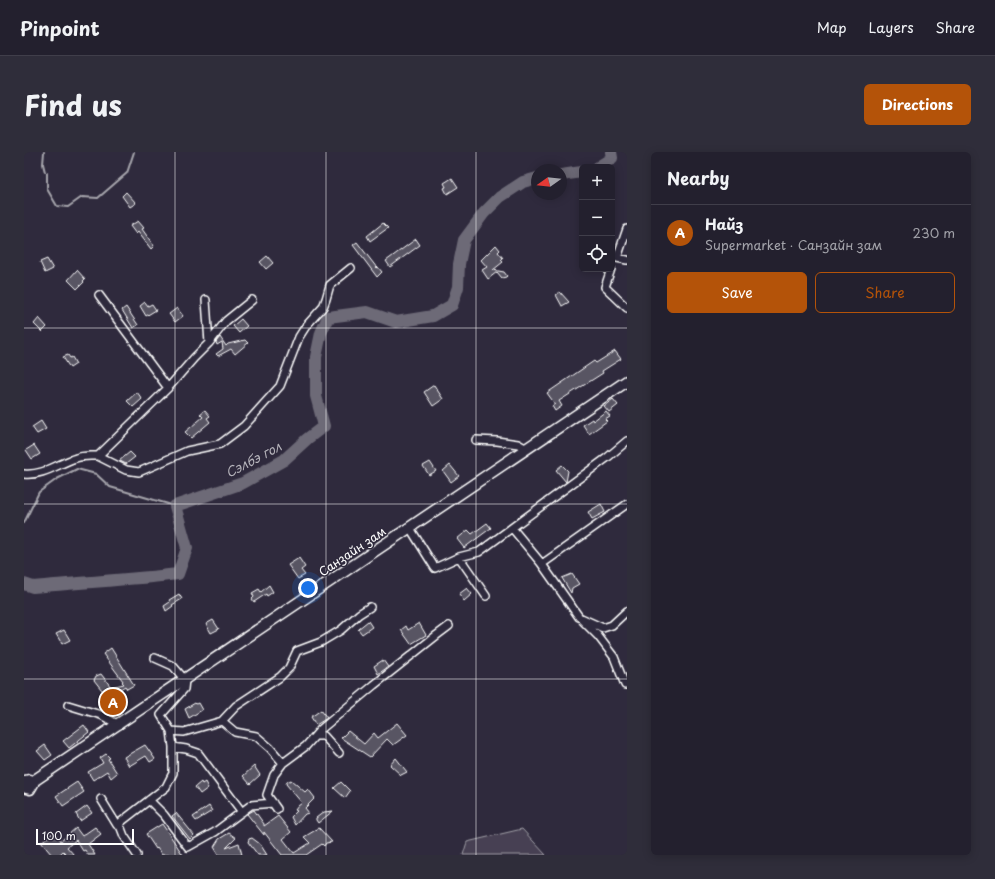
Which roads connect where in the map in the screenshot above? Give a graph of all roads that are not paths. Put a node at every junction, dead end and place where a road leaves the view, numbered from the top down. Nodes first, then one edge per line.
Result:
1 (627, 229) edge
2 (617, 258) junction
3 (627, 260) edge
4 (615, 262) edge
5 (351, 268) dead end
6 (611, 272) edge
7 (99, 295) dead end
8 (206, 300) dead end
9 (252, 300) dead end
10 (627, 308) edge
11 (209, 343) junction
12 (627, 381) edge
13 (168, 388) junction
14 (476, 440) dead end
15 (627, 441) edge
16 (526, 449) junction
17 (98, 456) junction
18 (24, 474) edge
19 (627, 504) edge
20 (410, 528) junction
21 (512, 528) junction
22 (459, 557) junction
23 (542, 564) junction
24 (486, 596) dead end
25 (370, 607) dead end
26 (627, 611) edge
27 (579, 617) junction
28 (449, 626) dead end
29 (155, 658) dead end
30 (185, 680) junction
31 (624, 685) dead end
32 (68, 705) dead end
33 (222, 721) junction
34 (119, 725) junction
35 (171, 731) junction
36 (315, 736) junction
37 (173, 747) junction
38 (339, 753) dead end
39 (283, 763) junction
40 (26, 785) edge
41 (100, 799) dead end
42 (149, 800) junction
43 (242, 812) junction
44 (119, 823) junction
45 (137, 855) edge

1 - 2 street
2 - 3 street
2 - 4 street
5 - 17 street
6 - 10 street
7 - 13 street
8 - 11 street
9 - 11 street
11 - 13 street
12 - 16 main road, Санзайн зам
13 - 17 street
14 - 16 street
15 - 21 street
16 - 20 main road, Санзайн зам
17 - 18 street
19 - 23 street
20 - 22 street
20 - 30 main road, Санзайн зам
21 - 22 street
21 - 23 street
22 - 24 street
23 - 27 street
25 - 33 street
26 - 27 street
27 - 31 street
28 - 36 street
29 - 30 street
30 - 34 main road, Санзайн зам
30 - 35 street
32 - 34 street
33 - 35 street
33 - 39 street
34 - 40 main road, Санзайн зам
35 - 37 street
36 - 38 street
36 - 39 street
37 - 42 street
37 - 43 street
39 - 43 street
41 - 44 street
42 - 43 street
42 - 44 street
44 - 45 street

